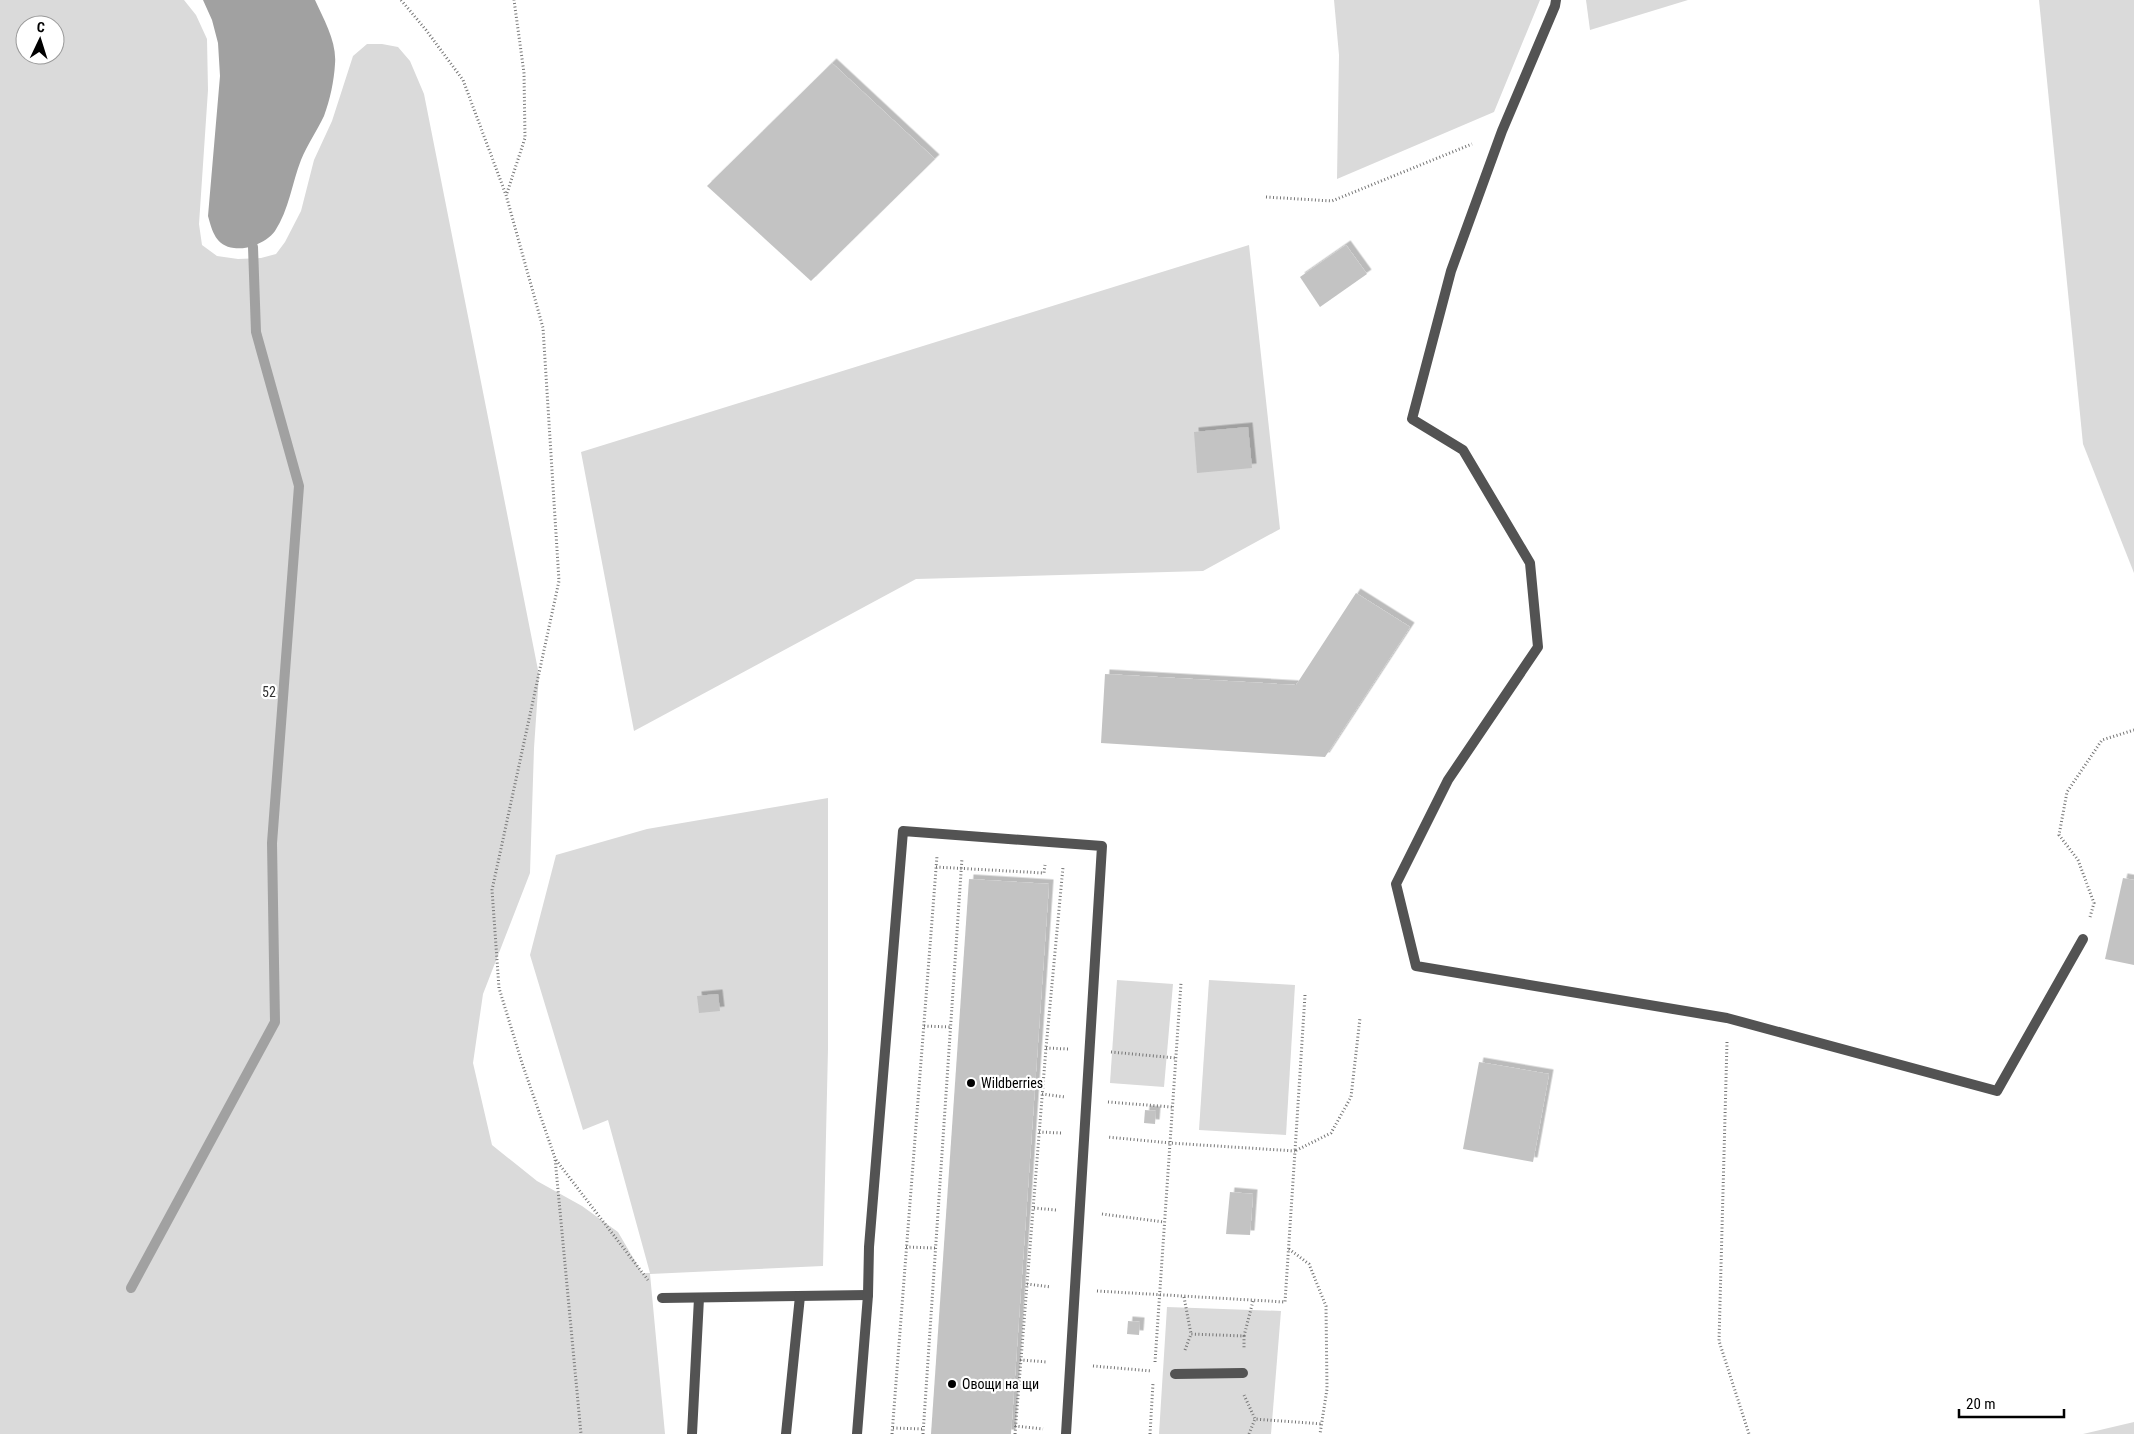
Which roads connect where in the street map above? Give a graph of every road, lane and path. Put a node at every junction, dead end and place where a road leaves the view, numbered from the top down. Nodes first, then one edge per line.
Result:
1 (400, 0) edge
2 (514, 0) edge
3 (1556, 0) edge
4 (1502, 131) junction
5 (506, 195) junction
6 (1266, 197) dead end
7 (2134, 730) edge
8 (939, 833) junction
9 (963, 835) junction
10 (1064, 859) dead end
11 (936, 867) junction
12 (961, 868) junction
13 (1044, 873) dead end
14 (2083, 939) joint
15 (1181, 983) dead end
16 (1305, 995) dead end
17 (1360, 1018) dead end
18 (1727, 1018) junction
19 (924, 1026) junction
20 (950, 1028) junction
21 (1039, 1132) junction
22 (1084, 1134) junction
23 (1170, 1143) junction
24 (1295, 1151) junction
25 (555, 1158) junction
26 (906, 1247) junction
27 (935, 1248) junction
28 (1289, 1248) junction
29 (1027, 1284) junction
30 (1075, 1289) junction
31 (868, 1295) junction
32 (1159, 1295) junction
33 (800, 1296) junction
34 (1184, 1297) junction
35 (662, 1298) joint
36 (699, 1298) junction
37 (1253, 1300) junction
38 (1192, 1334) dead end
39 (1244, 1336) dead end
40 (1243, 1373) dead end
41 (1175, 1374) dead end
42 (1255, 1419) dead end
43 (893, 1428) junction
44 (923, 1429) junction
45 (581, 1434) edge
46 (692, 1434) edge
47 (786, 1434) edge
48 (857, 1434) edge
49 (892, 1434) edge
50 (923, 1434) edge
51 (1014, 1434) edge
52 (1066, 1434) edge
53 (1150, 1434) edge
54 (1249, 1434) edge
55 (1320, 1434) edge
56 (1749, 1434) edge

1 - 5 path
2 - 5 path
3 - 4 lane
4 - 6 path
4 - 18 lane
5 - 25 path
7 - 14 path
8 - 9 lane
8 - 11 path
8 - 31 lane
9 - 12 path
9 - 22 lane
10 - 21 path
11 - 12 path
11 - 19 path
12 - 13 path
12 - 20 path
14 - 18 lane
15 - 23 path
16 - 24 path
17 - 24 path
18 - 56 path
19 - 20 path
19 - 26 path
20 - 27 path
21 - 22 path
21 - 29 path
22 - 23 path
22 - 30 lane
23 - 24 path
23 - 32 path
24 - 28 path
25 - 35 path
25 - 45 path
26 - 27 path
26 - 43 path
27 - 44 path
28 - 37 path
28 - 55 path
29 - 30 path
29 - 51 path
30 - 32 path
30 - 52 lane
31 - 33 lane
31 - 48 lane
32 - 34 path
32 - 53 path
33 - 36 lane
33 - 47 lane
34 - 37 path
34 - 38 path
35 - 36 lane
36 - 46 lane
37 - 39 path
40 - 41 lane
42 - 54 path
43 - 44 path
43 - 49 path
44 - 50 path

